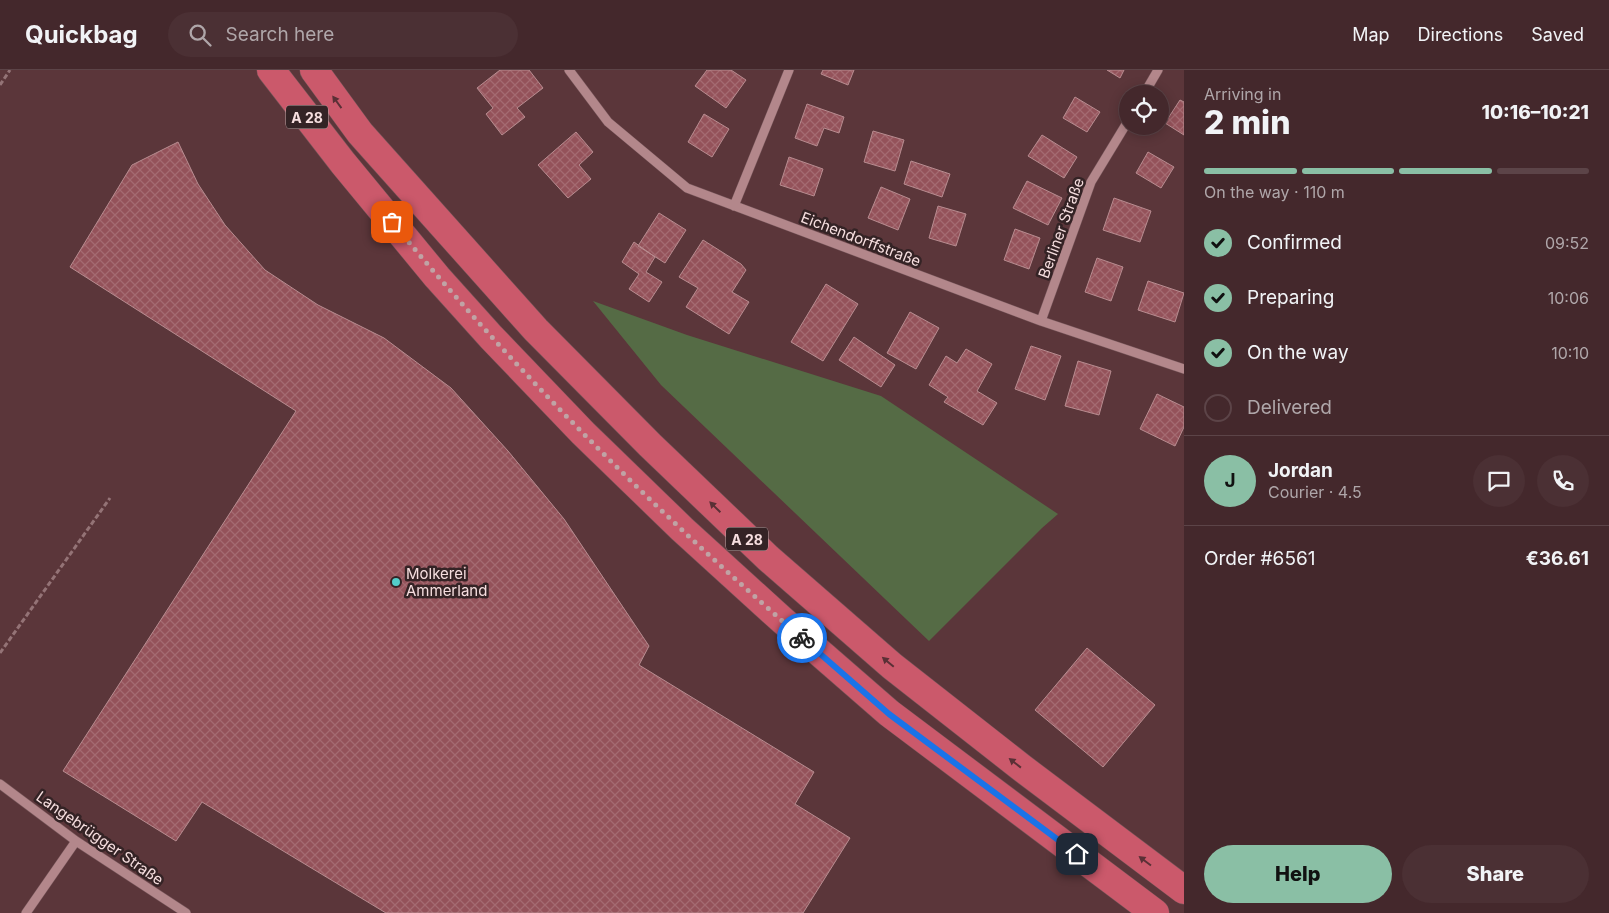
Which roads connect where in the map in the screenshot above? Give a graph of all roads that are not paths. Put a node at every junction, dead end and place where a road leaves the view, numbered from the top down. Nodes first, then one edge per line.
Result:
1 (272, 70) edge
2 (314, 70) edge
3 (569, 70) edge
4 (789, 70) edge
5 (1158, 70) edge
6 (1149, 85) edge
7 (1120, 135) edge
8 (734, 206) junction
9 (1042, 321) junction
10 (1184, 369) edge
11 (0, 784) edge
12 (76, 841) junction
13 (1184, 890) edge
14 (26, 913) edge
15 (186, 913) edge
16 (1155, 913) edge

1 - 16 highway, A 28
13 -> 2 highway, A 28
3 - 8 street, Eichendorffstraße
4 - 8 street
5 - 6 street
7 - 9 street, Berliner Straße
8 - 9 street, Eichendorffstraße
9 - 10 street, Eichendorffstraße
11 - 12 street, Langebrügger Straße
12 - 14 street
12 - 15 street, Langebrügger Straße

